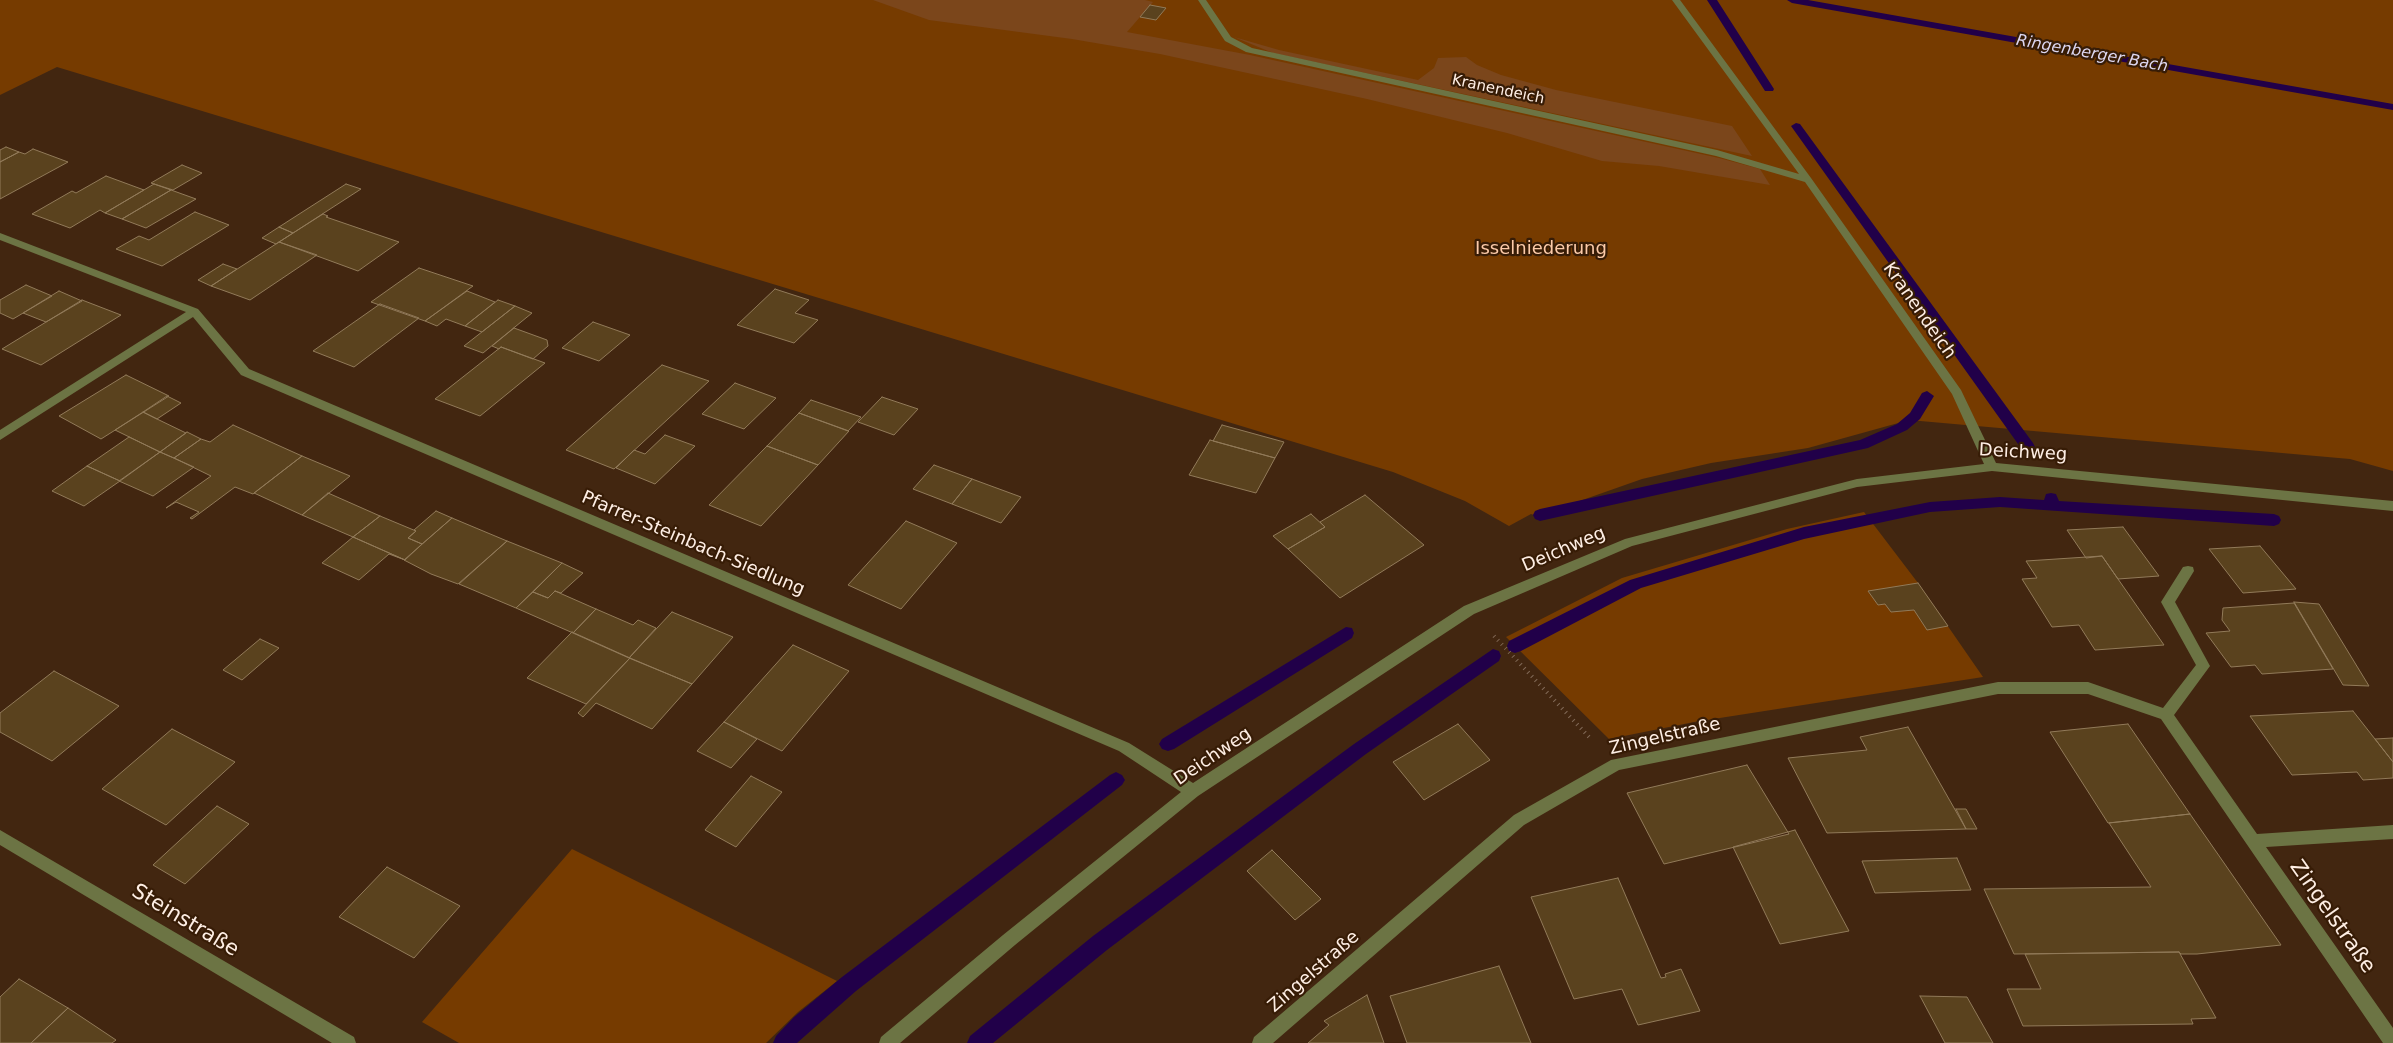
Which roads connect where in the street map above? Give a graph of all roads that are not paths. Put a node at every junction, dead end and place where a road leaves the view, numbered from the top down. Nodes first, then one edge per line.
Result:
1 (1202, 0) edge
2 (1676, 0) edge
3 (1808, 180) junction
4 (0, 236) edge
5 (194, 311) junction
6 (0, 436) edge
7 (1992, 467) junction
8 (2393, 506) edge
9 (2188, 571) dead end
10 (2166, 714) junction
11 (1194, 791) junction
12 (2393, 832) edge
13 (0, 836) edge
14 (2252, 841) junction
15 (348, 1043) edge
16 (887, 1043) edge
17 (1260, 1043) edge
18 (2393, 1043) edge

1 - 3 street, Kranendeich
2 - 3 street, Kranendeich
3 - 7 street, Kranendeich
4 - 5 street, Pfarrer-Steinbach-Siedlung
5 - 6 street
5 - 11 street, Pfarrer-Steinbach-Siedlung
7 - 8 street, Deichweg
7 - 11 street, Deichweg
9 - 10 street
10 - 14 street, Zingelstraße
10 - 17 street, Zingelstraße
11 - 16 street, Deichweg
12 - 14 street, Zingelstraße
13 - 15 street, Steinstraße
14 - 18 street, Zingelstraße

